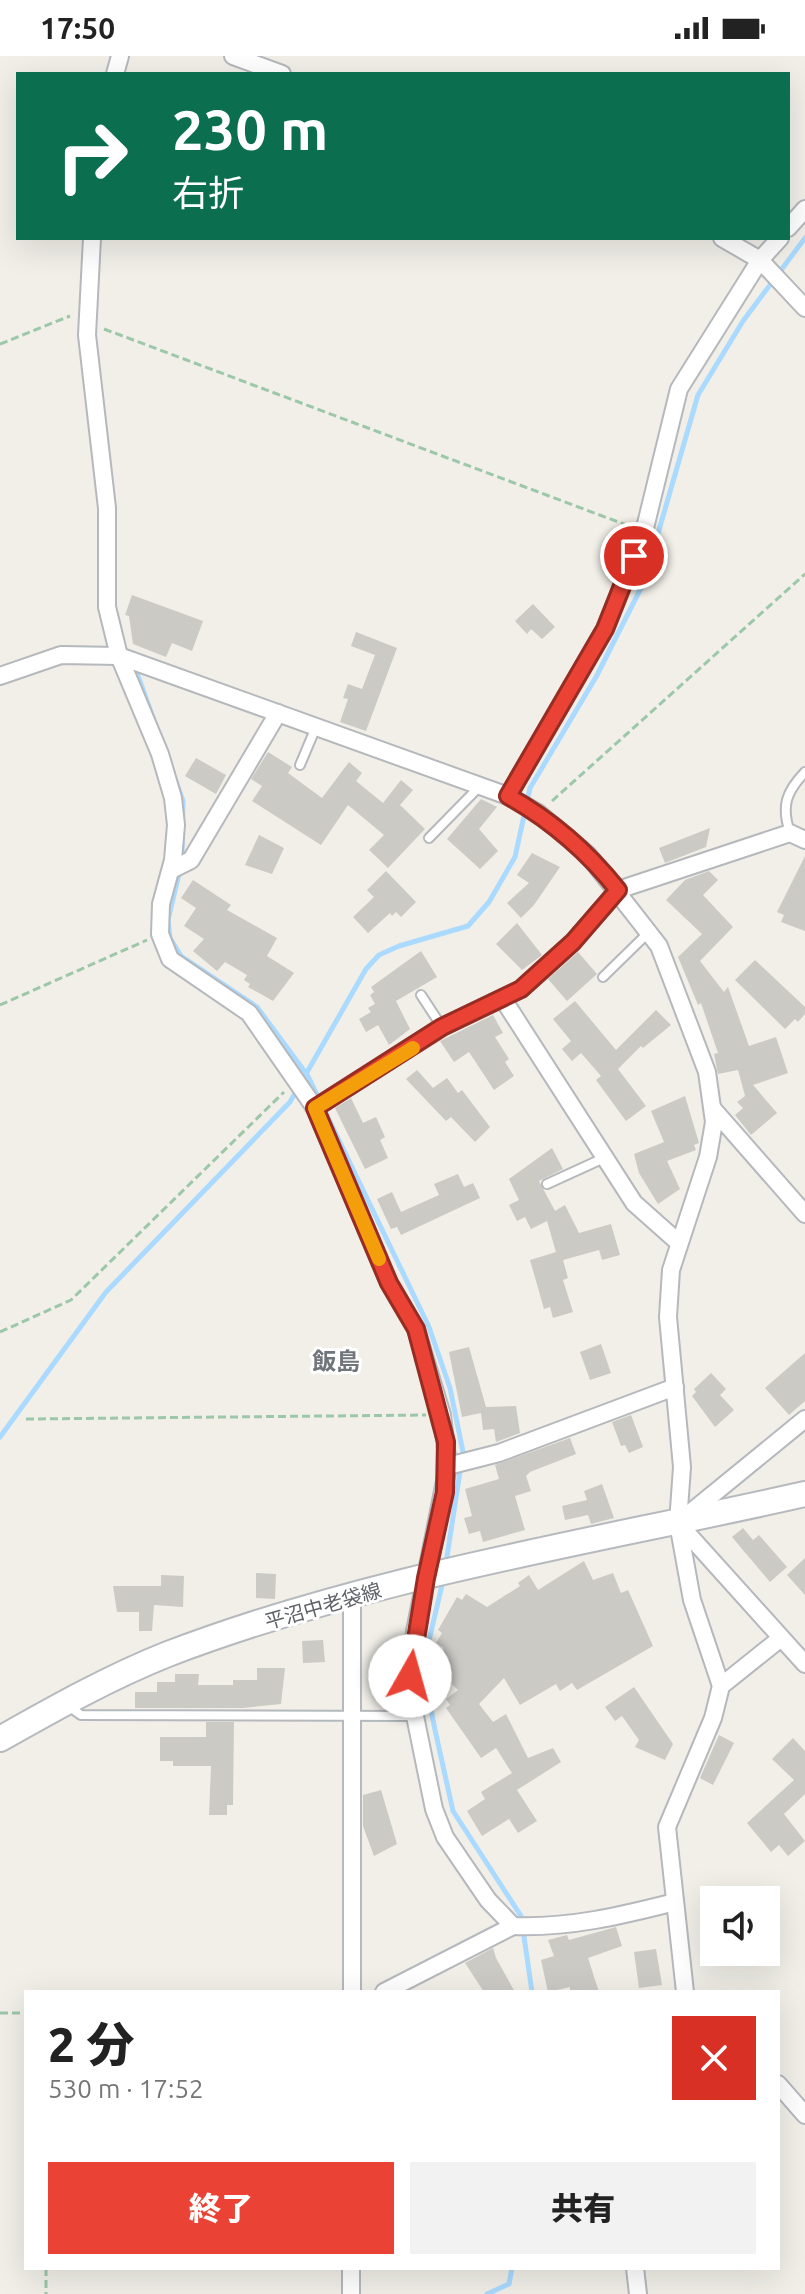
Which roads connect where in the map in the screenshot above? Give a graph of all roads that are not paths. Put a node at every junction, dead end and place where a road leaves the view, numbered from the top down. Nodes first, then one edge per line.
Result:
1 (233, 56) edge
2 (277, 72) edge
3 (805, 209) edge
4 (790, 226) edge
5 (92, 240) edge
6 (725, 240) edge
7 (778, 240) edge
8 (760, 260) junction
9 (805, 308) edge
10 (119, 656) junction
11 (0, 676) edge
12 (278, 713) junction
13 (316, 727) junction
14 (300, 765) dead end
15 (805, 772) edge
16 (479, 787) junction
17 (508, 796) junction
18 (797, 836) edge
19 (429, 838) dead end
20 (171, 870) junction
21 (618, 890) junction
22 (649, 932) junction
23 (603, 977) dead end
24 (421, 995) dead end
25 (503, 999) junction
26 (442, 1027) junction
27 (315, 1108) junction
28 (713, 1109) junction
29 (605, 1158) junction
30 (547, 1184) dead end
31 (805, 1214) edge
32 (679, 1243) junction
33 (675, 1387) junction
34 (805, 1419) edge
35 (448, 1466) junction
36 (805, 1494) edge
37 (678, 1523) junction
38 (426, 1578) junction
39 (352, 1597) junction
40 (781, 1638) junction
41 (805, 1664) edge
42 (721, 1686) junction
43 (65, 1703) junction
44 (415, 1716) junction
45 (351, 1717) junction
46 (0, 1739) edge
47 (675, 1902) junction
48 (513, 1926) junction
49 (684, 1984) edge
50 (352, 1990) edge
51 (388, 1990) edge
52 (780, 2086) edge
53 (805, 2115) edge
54 (351, 2270) edge
55 (635, 2270) edge
56 (351, 2294) edge
57 (638, 2294) edge

1 - 2 street
3 - 4 street
5 - 10 street
6 - 8 street
7 - 8 street
8 - 9 street
8 - 17 street
10 - 11 street
10 - 12 street
10 - 20 street
12 - 13 street
12 - 20 street
13 - 14 lane
13 - 16 street
15 - 18 lane
16 - 17 street
16 - 19 lane
17 - 21 street
18 - 21 street
20 - 27 street
21 - 22 street
21 - 25 street
22 - 23 lane
22 - 28 street
24 - 26 lane
25 - 26 street
25 - 29 street
26 - 27 street
27 - 35 street
28 - 31 street
28 - 32 street
29 - 30 lane
29 - 32 street
32 - 33 street
33 - 35 street
33 - 37 street
34 - 37 street
35 - 38 street
36 - 37 main road, 平沼中老袋線
37 - 38 main road, 平沼中老袋線
37 - 40 street
37 - 42 street
38 - 39 main road, 平沼中老袋線
38 - 44 street
39 - 43 main road, 平沼中老袋線
39 - 45 street
40 - 41 street
40 - 42 street
42 - 47 street
43 - 45 lane
43 - 46 main road, 平沼中老袋線
44 - 45 lane
44 - 48 street
45 - 50 street
47 - 48 street
47 - 49 street
48 - 51 street
52 - 53 street
54 - 56 street
55 - 57 street

